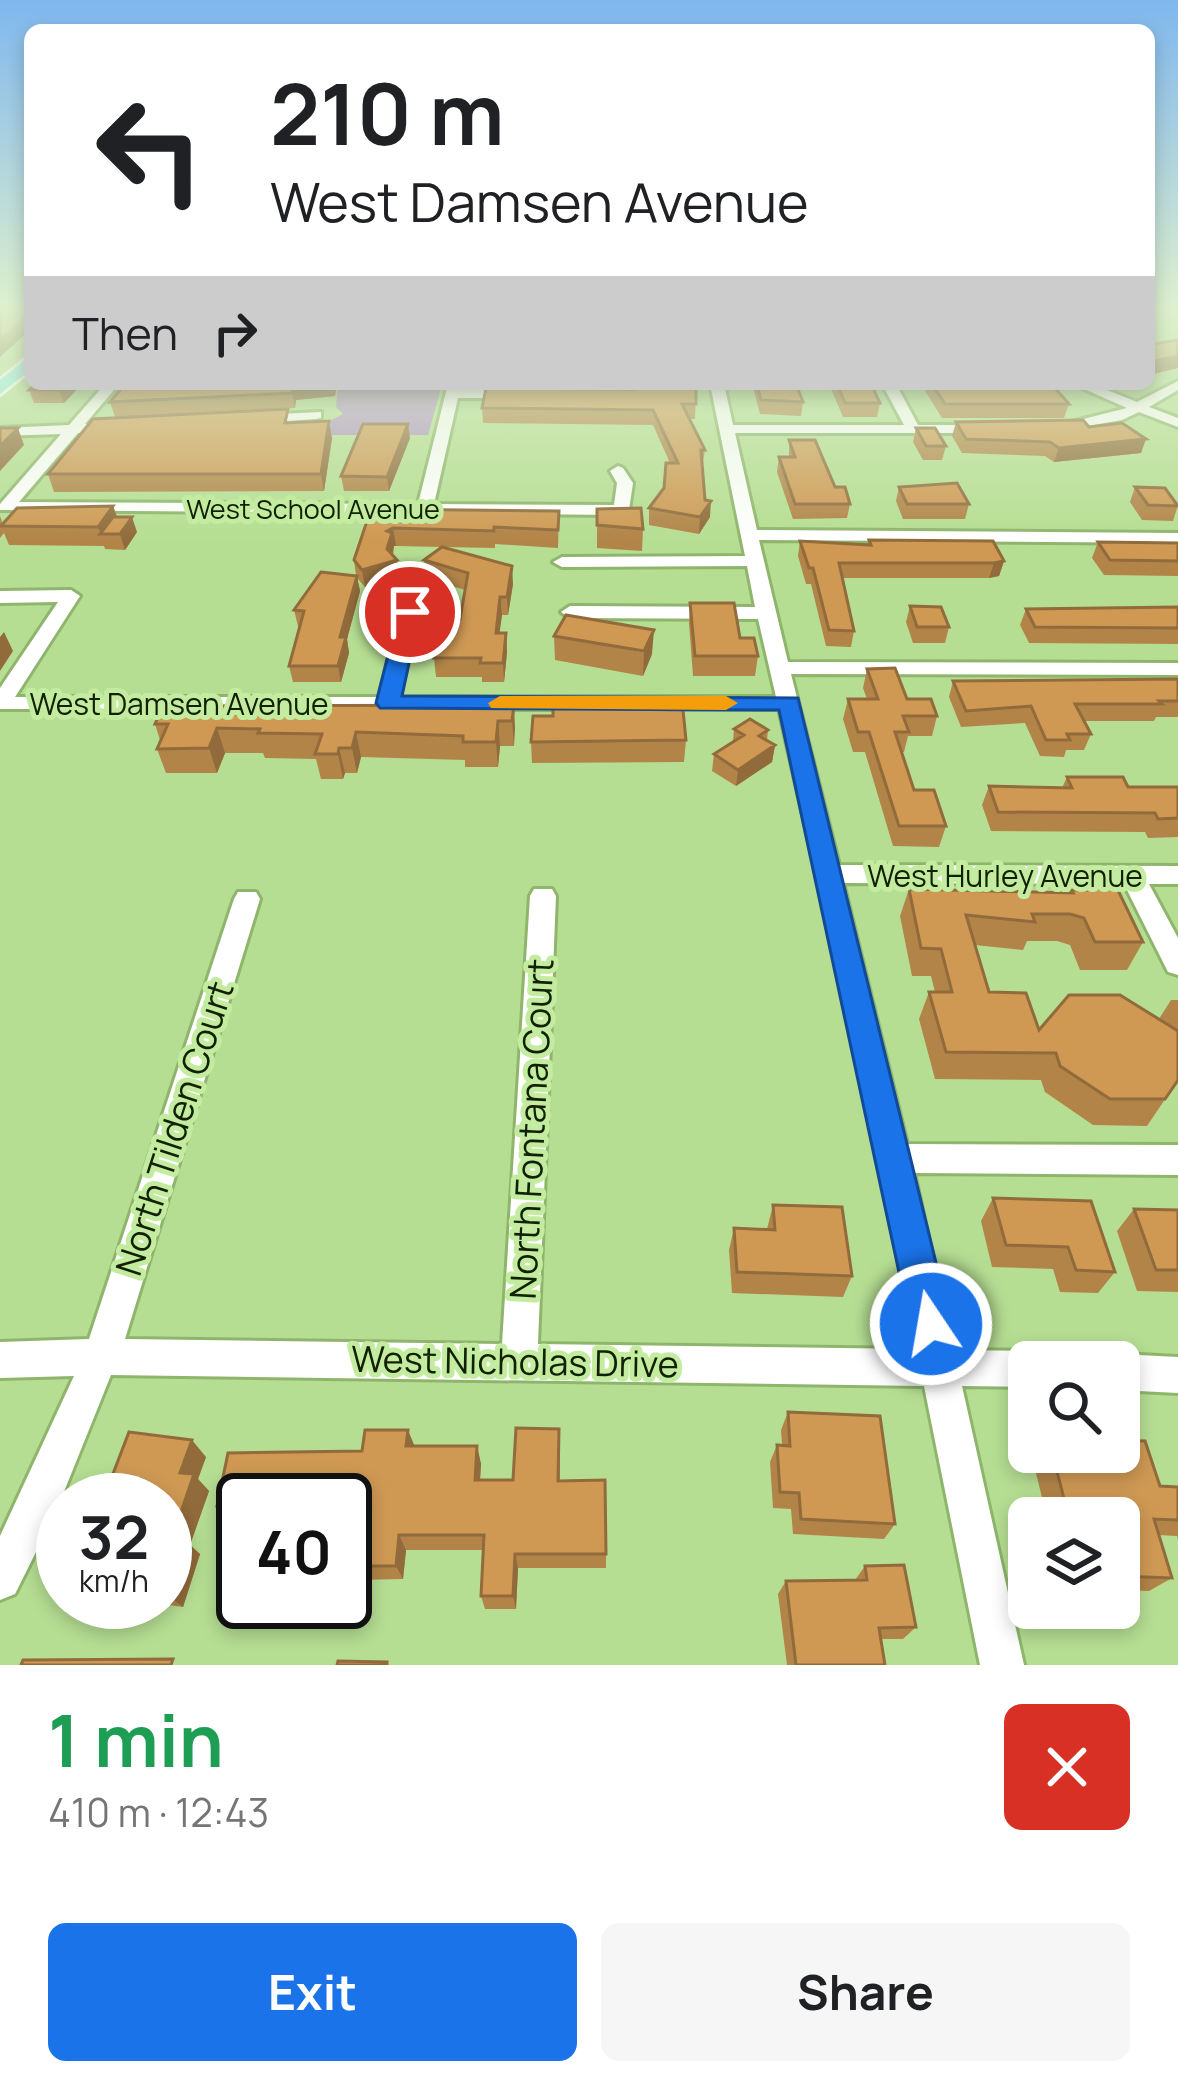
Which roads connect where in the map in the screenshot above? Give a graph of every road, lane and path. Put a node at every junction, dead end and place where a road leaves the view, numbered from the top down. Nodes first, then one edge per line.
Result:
1 (1178, 386) edge
2 (107, 390) edge
3 (454, 390) edge
4 (472, 390) edge
5 (718, 390) edge
6 (892, 390) edge
7 (1094, 390) edge
8 (543, 394) edge
9 (1140, 409) junction
10 (316, 415) dead end
11 (249, 419) edge
12 (1178, 423) edge
13 (137, 426) edge
14 (0, 427) edge
15 (74, 427) junction
16 (727, 428) junction
17 (914, 429) junction
18 (1005, 429) edge
19 (1042, 429) edge
20 (618, 472) dead end
21 (425, 508) junction
22 (1178, 538) edge
23 (752, 548) junction
24 (562, 562) dead end
25 (0, 597) edge
26 (410, 612) dead end
27 (570, 612) edge
28 (766, 613) junction
29 (783, 668) junction
30 (1178, 669) edge
31 (0, 703) edge
32 (388, 703) junction
33 (790, 703) junction
34 (832, 874) junction
35 (1132, 875) junction
36 (1178, 875) edge
37 (543, 896) dead end
38 (247, 899) dead end
39 (1178, 964) edge
40 (896, 1158) junction
41 (1178, 1160) edge
42 (100, 1357) junction
43 (0, 1360) edge
44 (519, 1362) junction
45 (939, 1365) junction
46 (1008, 1368) edge
47 (1140, 1373) edge
48 (1178, 1375) edge
49 (0, 1579) edge
50 (1002, 1665) edge

1 - 9 street
2 - 15 street
3 - 21 street
4 - 8 street
5 - 16 street
6 - 17 street
7 - 9 street
9 - 12 street
9 - 19 street
10 - 11 street
13 - 15 street
14 - 15 street
15 - 21 street, West School Avenue
16 - 17 street
16 - 23 street
17 - 18 street
20 - 21 street, West School Avenue
22 - 23 street
23 - 24 street
23 - 28 street
25 - 31 street
26 - 32 street
27 - 28 street
28 - 29 street
29 - 30 street
29 - 33 street
31 - 32 street, West Damsen Avenue
32 - 33 street, West Damsen Avenue
33 - 34 street
34 - 35 street, West Hurley Avenue
34 - 40 street
35 - 36 street, West Hurley Avenue
35 - 39 street
37 - 44 street, North Fontana Court
38 - 42 street, North Tilden Court
40 - 41 street
40 - 45 street
42 - 43 street, West Nicholas Drive
42 - 44 street, West Nicholas Drive
42 - 49 street, North Tilden Court
44 - 45 street, West Nicholas Drive
45 - 46 street, West Nicholas Drive
45 - 50 street
47 - 48 street

